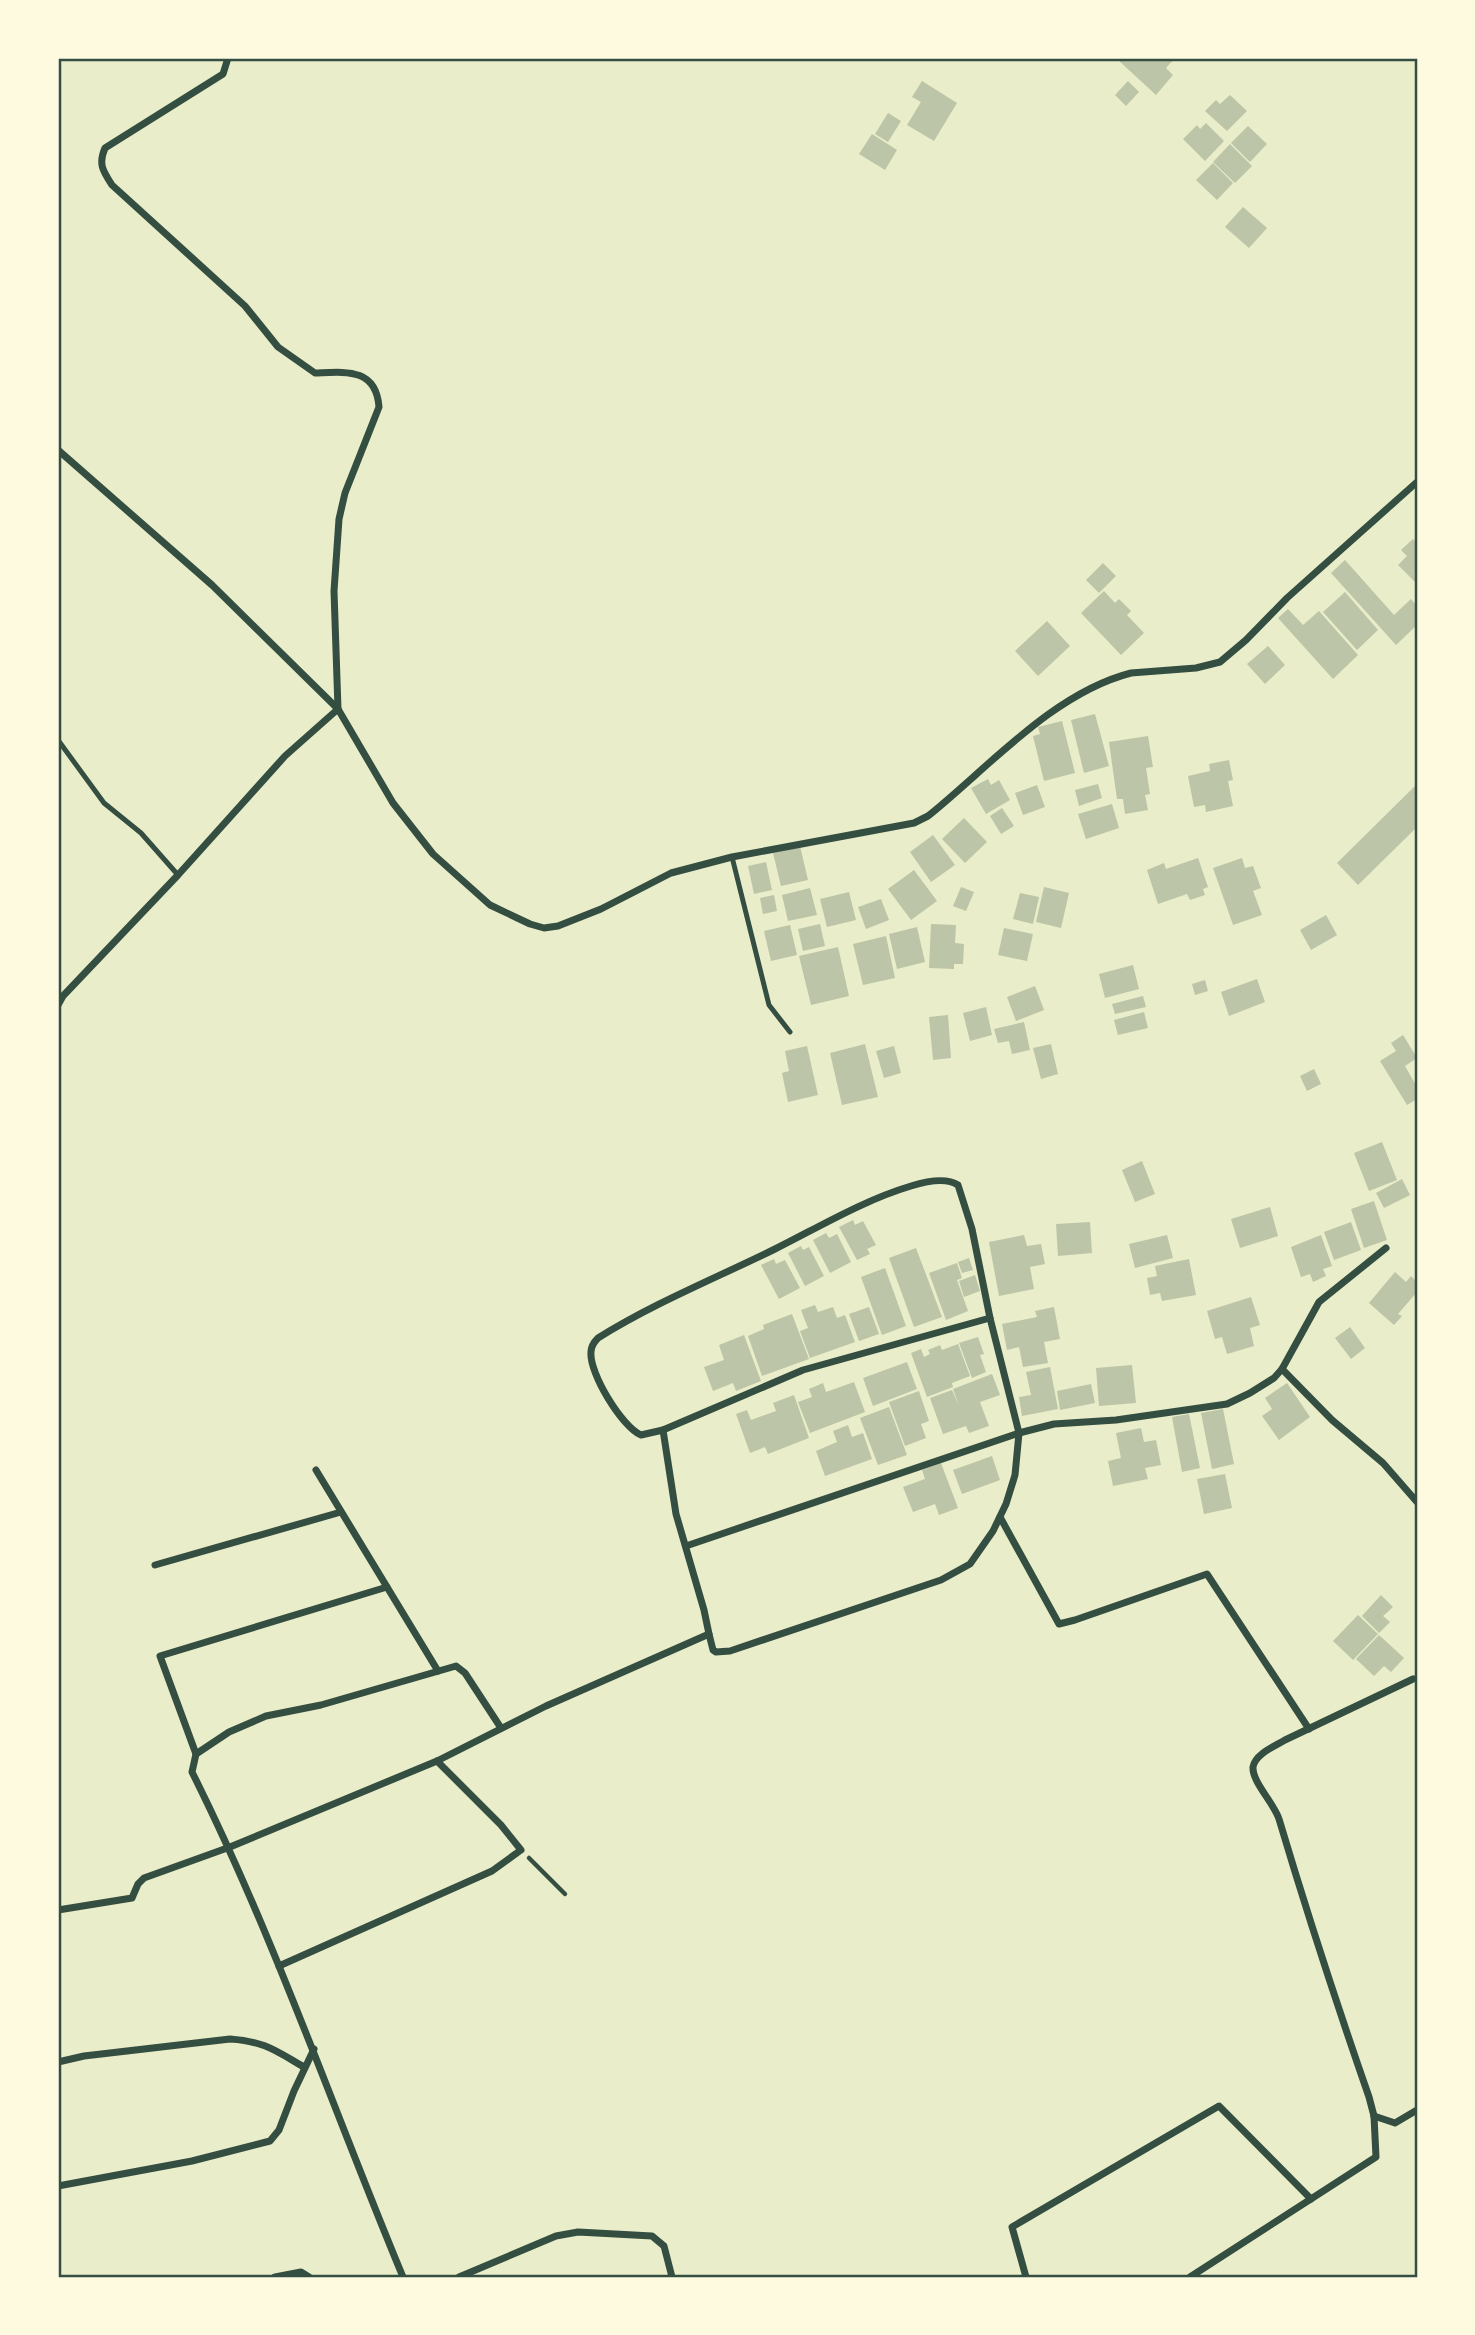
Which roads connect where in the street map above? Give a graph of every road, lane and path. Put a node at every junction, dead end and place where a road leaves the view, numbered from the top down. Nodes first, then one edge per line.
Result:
1 (228, 58) edge
2 (58, 450) edge
3 (1417, 482) edge
4 (338, 709) junction
5 (58, 740) edge
6 (732, 857) junction
7 (178, 875) junction
8 (60, 993) edge
9 (58, 1005) edge
10 (790, 1032) dead end
11 (1385, 1248) dead end
12 (990, 1318) junction
13 (1282, 1369) junction
14 (663, 1430) junction
15 (1019, 1433) junction
16 (316, 1470) dead end
17 (1417, 1502) edge
18 (341, 1511) junction
19 (1000, 1517) junction
20 (686, 1546) junction
21 (155, 1565) dead end
22 (387, 1587) junction
23 (709, 1634) junction
24 (438, 1671) junction
25 (1413, 1679) dead end
26 (501, 1728) junction
27 (1309, 1729) junction
28 (196, 1754) junction
29 (437, 1761) junction
30 (230, 1847) junction
31 (521, 1850) junction
32 (565, 1894) dead end
33 (58, 1910) edge
34 (279, 1966) junction
35 (314, 2049) junction
36 (58, 2062) edge
37 (304, 2067) junction
38 (1417, 2110) edge
39 (1374, 2116) junction
40 (58, 2186) edge
41 (1311, 2199) junction
42 (275, 2277) edge
43 (309, 2277) edge
44 (403, 2277) edge
45 (459, 2277) edge
46 (672, 2277) edge
47 (1026, 2277) edge
48 (1189, 2277) edge

1 - 4 street
2 - 4 street
3 - 6 street
4 - 6 street
4 - 7 street
5 - 7 lane
6 - 10 lane
7 - 8 street
8 - 9 street
11 - 13 street
12 - 14 street
12 - 14 street
12 - 15 street
13 - 15 street
13 - 17 street
14 - 20 street
15 - 19 street
15 - 20 street
16 - 18 street
18 - 21 street
18 - 22 street
19 - 23 street
19 - 27 street
20 - 23 street
22 - 24 street
22 - 28 street
23 - 26 street
24 - 26 street
24 - 28 street
25 - 27 street
26 - 29 street
27 - 39 street
28 - 30 street
29 - 30 street
29 - 31 street
30 - 33 street
30 - 34 street
31 - 32 path
31 - 34 street
34 - 35 street
35 - 37 street
35 - 44 street
36 - 37 street
37 - 40 street
38 - 39 street
39 - 41 street
41 - 47 street
41 - 48 street
42 - 43 street
45 - 46 street

